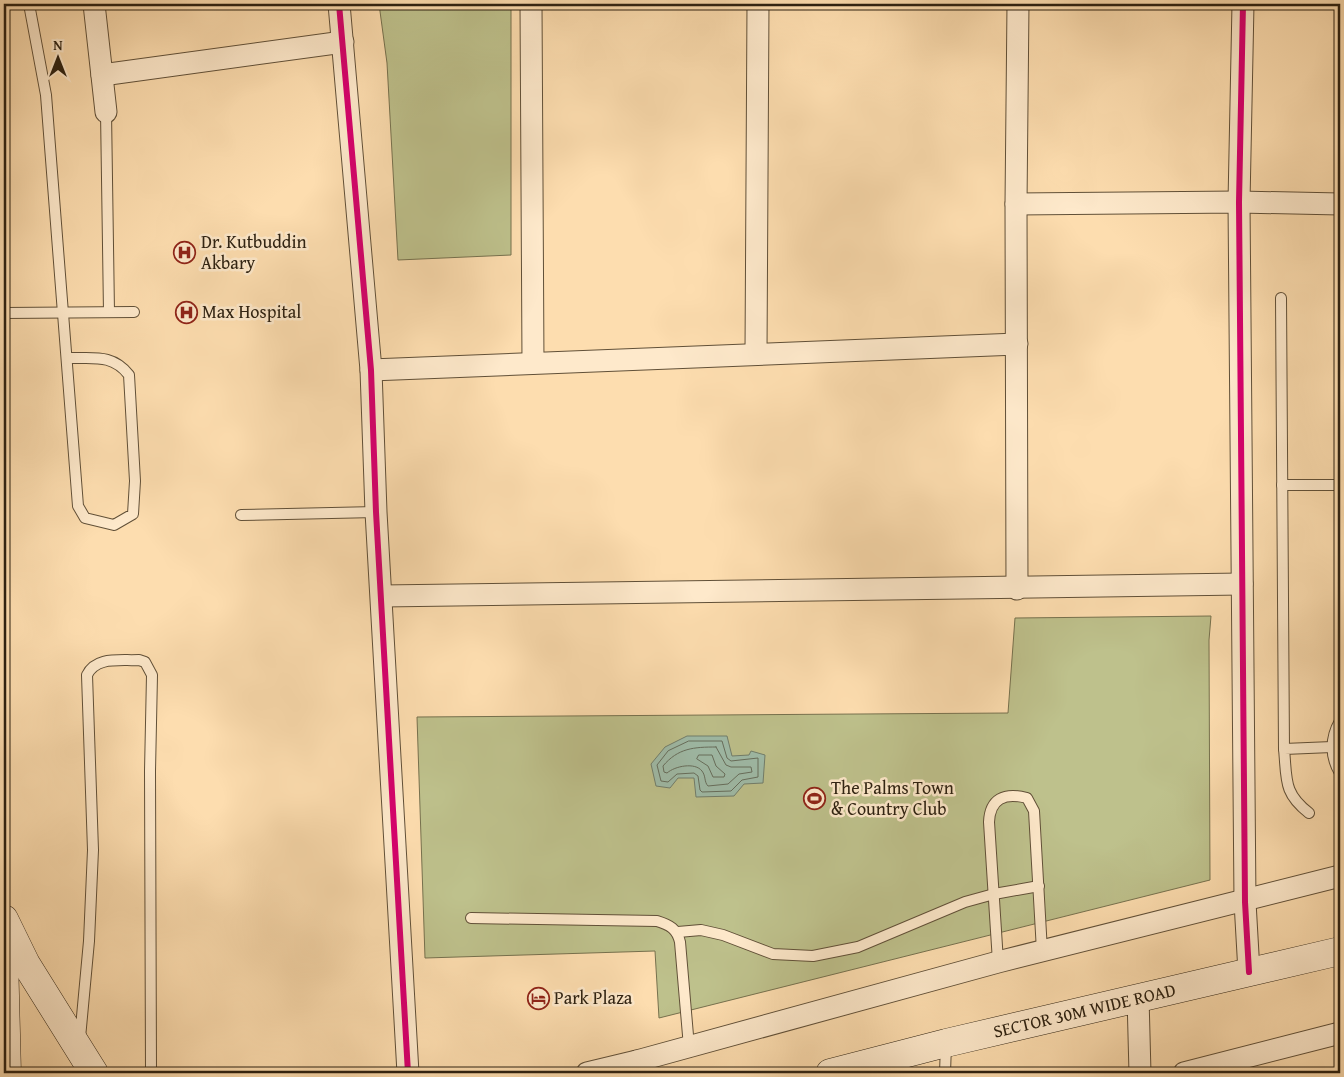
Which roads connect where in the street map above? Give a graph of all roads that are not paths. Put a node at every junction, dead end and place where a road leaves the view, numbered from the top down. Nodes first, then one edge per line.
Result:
1 (29, 4) edge
2 (94, 4) edge
3 (339, 4) edge
4 (531, 4) edge
5 (758, 4) edge
6 (1018, 4) edge
7 (1243, 4) edge
8 (343, 42) junction
9 (102, 75) junction
10 (106, 112) joint
11 (1239, 202) junction
12 (1016, 204) junction
13 (1340, 204) edge
14 (1281, 298) dead end
15 (63, 311) junction
16 (4, 312) edge
17 (109, 312) junction
18 (134, 312) dead end
19 (1016, 344) junction
20 (756, 353) junction
21 (67, 358) junction
22 (533, 363) junction
23 (371, 370) junction
24 (1282, 485) junction
25 (1340, 485) edge
26 (376, 512) junction
27 (241, 515) dead end
28 (1242, 584) junction
29 (1017, 589) junction
30 (382, 596) junction
31 (1340, 721) edge
32 (1332, 747) junction
33 (1284, 749) junction
34 (1340, 773) edge
35 (1309, 813) dead end
36 (1340, 876) edge
37 (1039, 886) junction
38 (994, 894) junction
39 (1245, 902) junction
40 (471, 918) dead end
41 (4, 919) edge
42 (678, 932) junction
43 (1042, 951) junction
44 (1340, 951) edge
45 (4, 957) edge
46 (998, 962) junction
47 (1249, 972) junction
48 (1138, 997) junction
49 (1340, 1033) edge
50 (946, 1043) junction
51 (689, 1047) junction
52 (79, 1049) junction
53 (639, 1067) edge
54 (7, 1073) edge
55 (94, 1073) edge
56 (151, 1073) edge
57 (408, 1073) edge
58 (587, 1073) edge
59 (830, 1073) edge
60 (945, 1073) edge
61 (1140, 1073) edge
62 (1184, 1073) edge

1 - 15 lane
2 - 9 street
3 - 8 street
4 - 22 street
5 - 20 street
6 - 12 street
7 - 11 street
8 - 9 street
8 - 23 street
9 - 10 street
10 - 17 lane
11 - 12 street
11 - 13 street
11 - 28 street
12 - 19 street
14 - 24 lane
15 - 16 lane
15 - 17 lane
15 - 21 lane
17 - 18 lane
19 - 20 street
19 - 29 street
20 - 22 street
21 - 21 lane
22 - 23 street
23 - 26 street
24 - 25 lane
24 - 33 lane
26 - 27 lane
26 - 30 street
28 - 29 street
28 - 39 street
29 - 30 street
30 - 57 street
31 - 32 lane
32 - 33 lane
32 - 34 lane
33 - 35 lane
36 - 39 street
37 - 38 lane
37 - 38 lane
37 - 43 lane
38 - 42 lane
38 - 46 lane
39 - 43 street
39 - 47 street
40 - 42 lane
41 - 52 main road
42 - 51 lane
43 - 46 street
44 - 47 main road, SECTOR 30M WIDE ROAD
45 - 54 main road
46 - 51 street
47 - 48 main road, SECTOR 30M WIDE ROAD
48 - 50 main road, SECTOR 30M WIDE ROAD
48 - 61 street
49 - 62 street
50 - 59 main road, SECTOR 30M WIDE ROAD
50 - 60 lane
51 - 53 street
52 - 55 main road
52 - 56 lane
53 - 58 street

